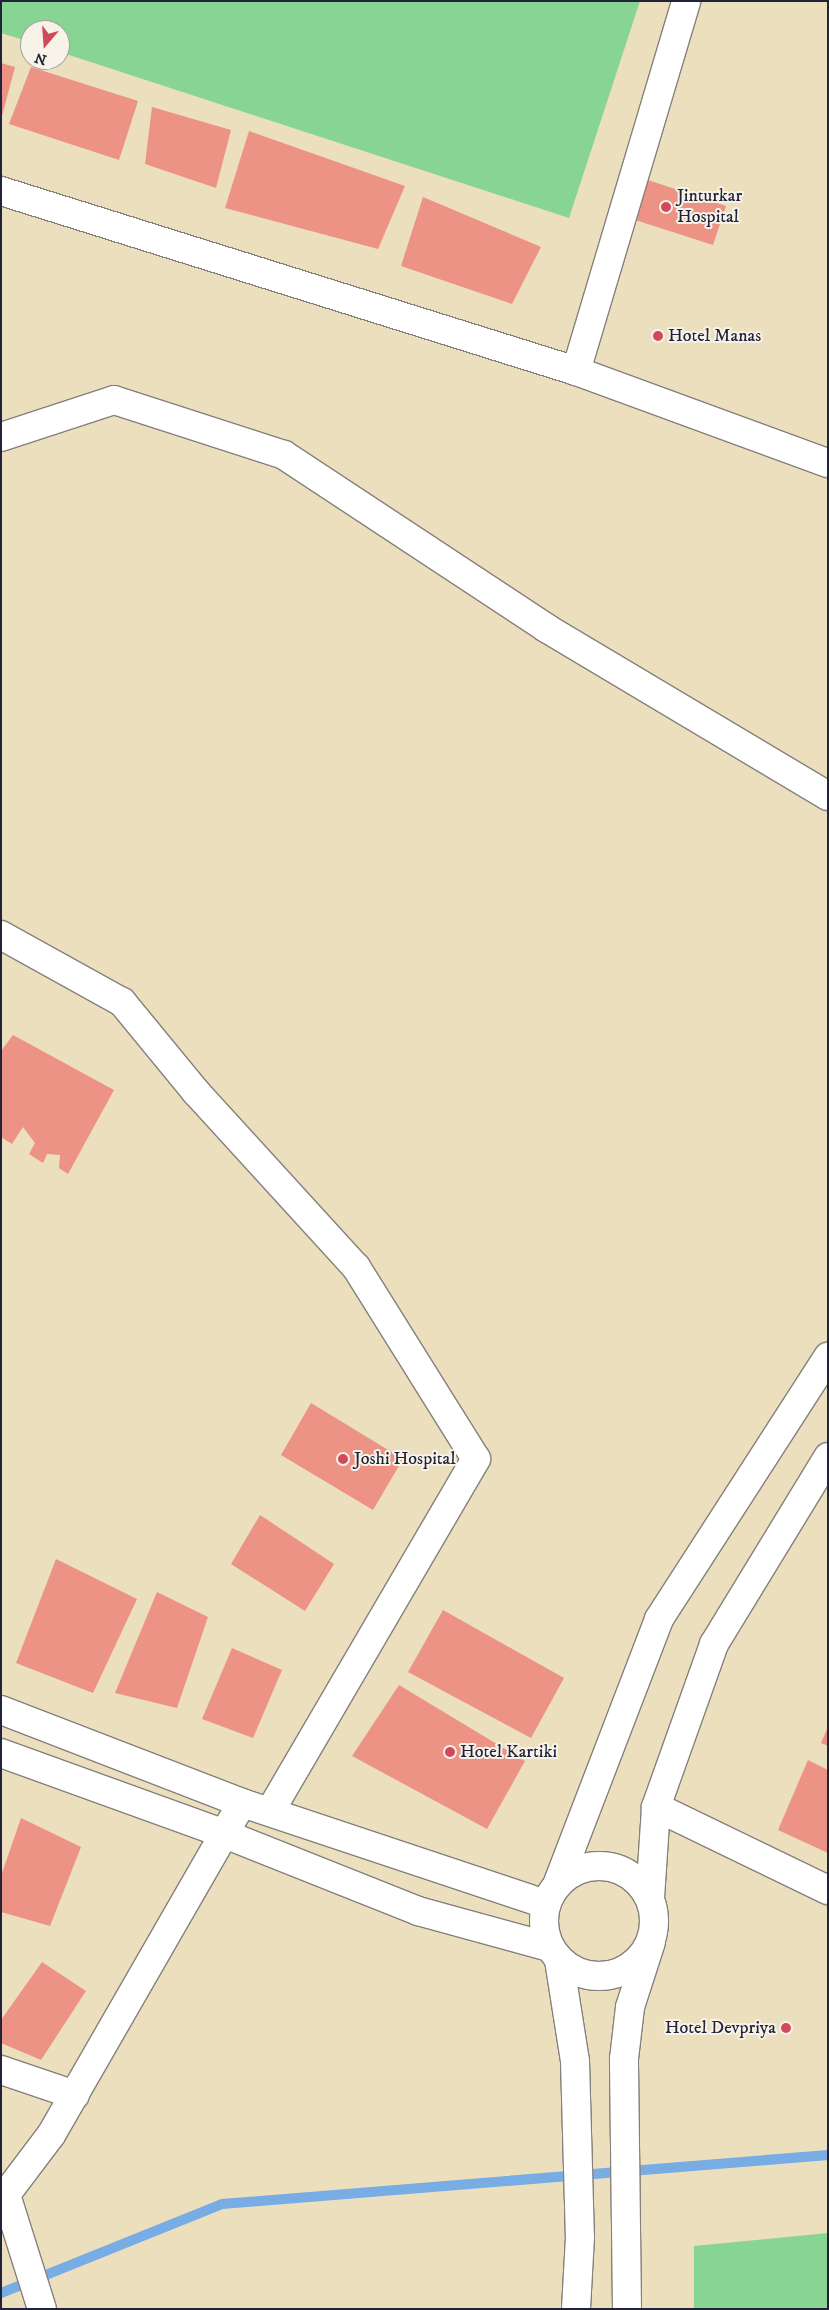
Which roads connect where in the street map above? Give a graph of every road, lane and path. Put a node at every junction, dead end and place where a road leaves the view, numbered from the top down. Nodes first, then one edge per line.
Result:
1 (686, 1) edge
2 (1, 191) edge
3 (576, 371) junction
4 (1, 437) edge
5 (828, 463) edge
6 (828, 796) edge
7 (1, 934) edge
8 (828, 1358) edge
9 (828, 1457) edge
10 (818, 1488) edge
11 (1, 1710) edge
12 (1, 1753) edge
13 (242, 1803) junction
14 (656, 1807) junction
15 (271, 1810) junction
16 (227, 1834) junction
17 (828, 1890) edge
18 (552, 1895) junction
19 (650, 1898) junction
20 (651, 1942) junction
21 (555, 1954) junction
22 (1, 2070) edge
23 (75, 2095) junction
24 (4, 2200) edge
25 (42, 2309) edge
26 (576, 2309) edge
27 (628, 2309) edge

1 - 3 street
2 - 3 street
3 - 5 street
4 - 6 street
7 - 15 street
8 - 18 street
9 - 10 street
10 - 14 street
11 - 13 street
12 - 16 street
13 - 15 street
13 - 16 street
14 - 17 street
14 - 19 street
15 - 18 street
16 - 21 street
16 - 23 street
18 - 19 street
18 - 21 street
19 - 20 street
20 - 21 street
20 - 27 street
21 - 26 street
22 - 23 street
23 - 24 street
24 - 25 street

